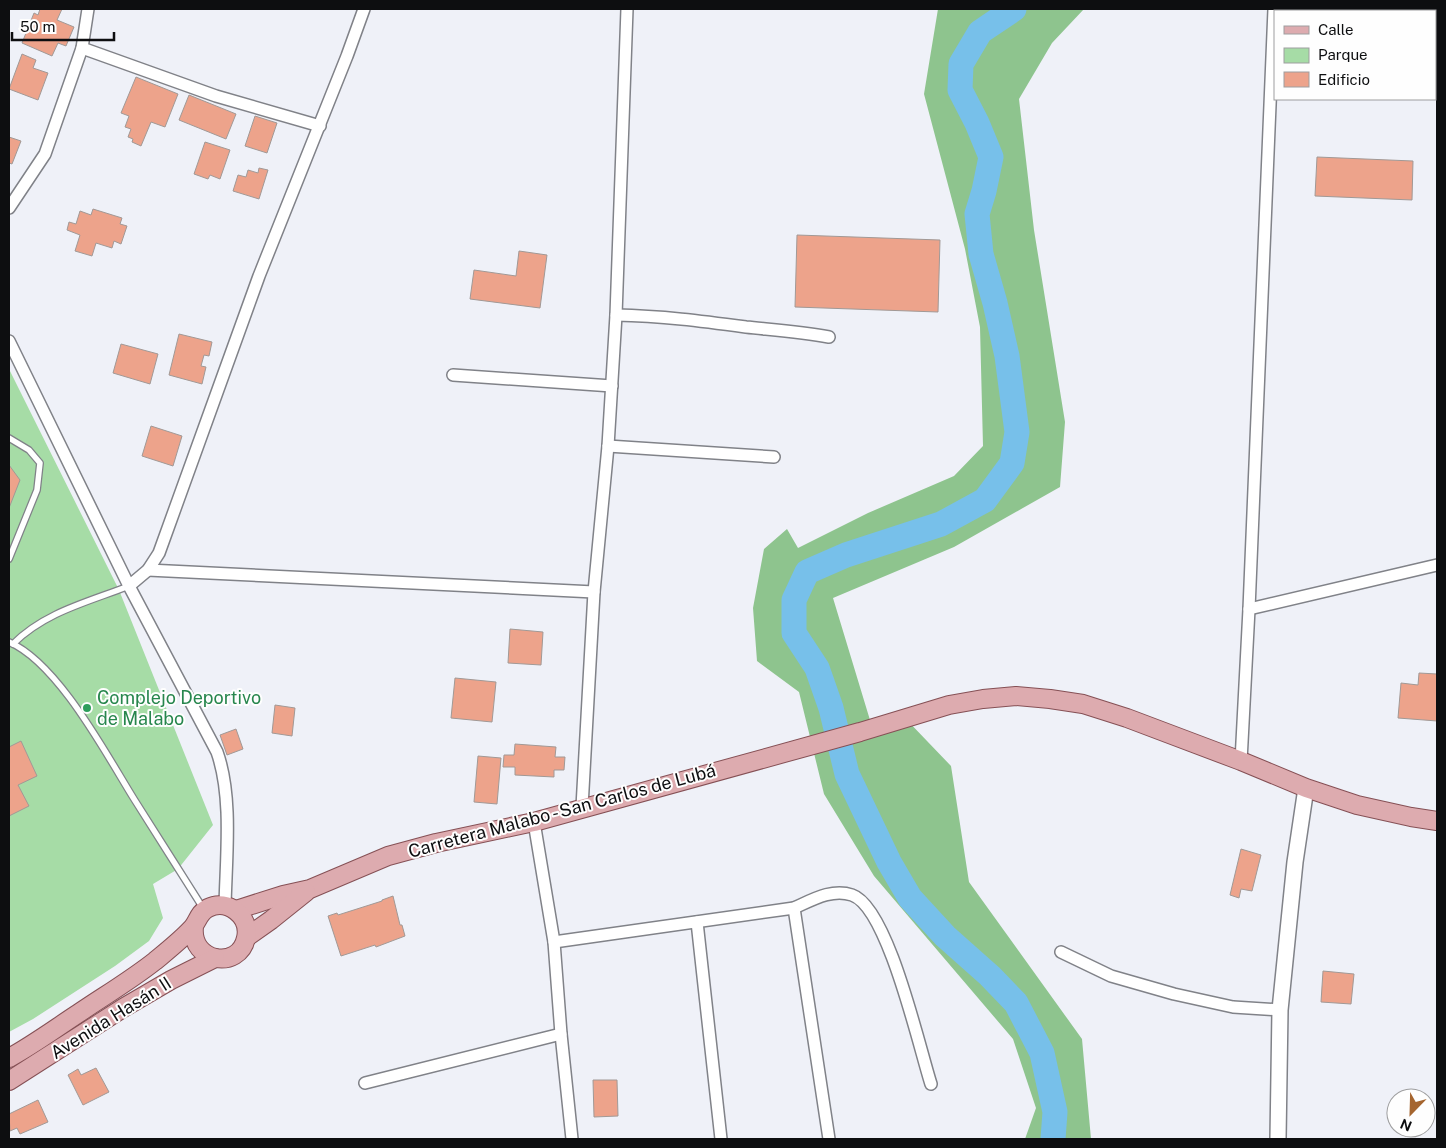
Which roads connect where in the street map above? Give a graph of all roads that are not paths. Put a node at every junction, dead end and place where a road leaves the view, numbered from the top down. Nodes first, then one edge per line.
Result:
1 (88, 9) edge
2 (364, 9) edge
3 (627, 9) edge
4 (1274, 9) edge
5 (82, 48) junction
6 (320, 126) junction
7 (9, 208) edge
8 (616, 315) junction
9 (829, 336) dead end
10 (9, 341) edge
11 (453, 375) dead end
12 (612, 386) junction
13 (9, 438) edge
14 (608, 446) junction
15 (774, 457) dead end
16 (9, 559) edge
17 (1437, 565) edge
18 (148, 570) junction
19 (130, 586) junction
20 (594, 592) junction
21 (1249, 609) junction
22 (11, 643) edge
23 (1241, 761) junction
24 (1306, 788) junction
25 (582, 807) junction
26 (1437, 821) edge
27 (534, 822) junction
28 (310, 889) junction
29 (230, 908) junction
30 (794, 908) junction
31 (204, 910) junction
32 (697, 922) junction
33 (194, 927) junction
34 (246, 937) junction
35 (554, 942) junction
36 (1061, 952) dead end
37 (215, 958) junction
38 (1280, 1010) junction
39 (561, 1034) junction
40 (9, 1058) edge
41 (9, 1081) edge
42 (364, 1083) dead end
43 (931, 1084) dead end
44 (572, 1139) edge
45 (721, 1139) edge
46 (829, 1139) edge
47 (1278, 1139) edge

1 - 5 street
2 - 6 street
3 - 8 street
4 - 21 street
5 - 6 street
5 - 7 street
6 - 18 street
8 - 9 street
8 - 12 street
10 - 19 street
11 - 12 street
12 - 14 street
13 - 16 lane
14 - 15 street
14 - 20 street
17 - 21 street
18 - 19 street
18 - 20 street
19 - 22 lane
19 - 29 street
20 - 25 street
21 - 23 street
22 - 31 lane
23 - 24 main road
23 - 25 main road, Carretera Malabo - San Carlos de Lubá
24 - 26 main road
24 - 38 street
25 - 27 main road, Carretera Malabo - San Carlos de Lubá
27 - 28 main road, Carretera Malabo - San Carlos de Lubá
27 - 35 street
28 - 29 main road, Carretera Malabo - San Carlos de Lubá
28 - 34 main road, Carretera Malabo - San Carlos de Lubá
29 - 31 main road
29 - 34 main road
30 - 32 street
30 - 43 street
30 - 46 street
31 - 33 main road
32 - 35 street
32 - 45 street
33 - 37 main road
33 - 40 main road, Avenida Hasán II
34 - 37 main road
35 - 39 street
36 - 38 street
37 - 41 main road, Avenida Hasán II
38 - 47 street
39 - 42 street
39 - 44 street

